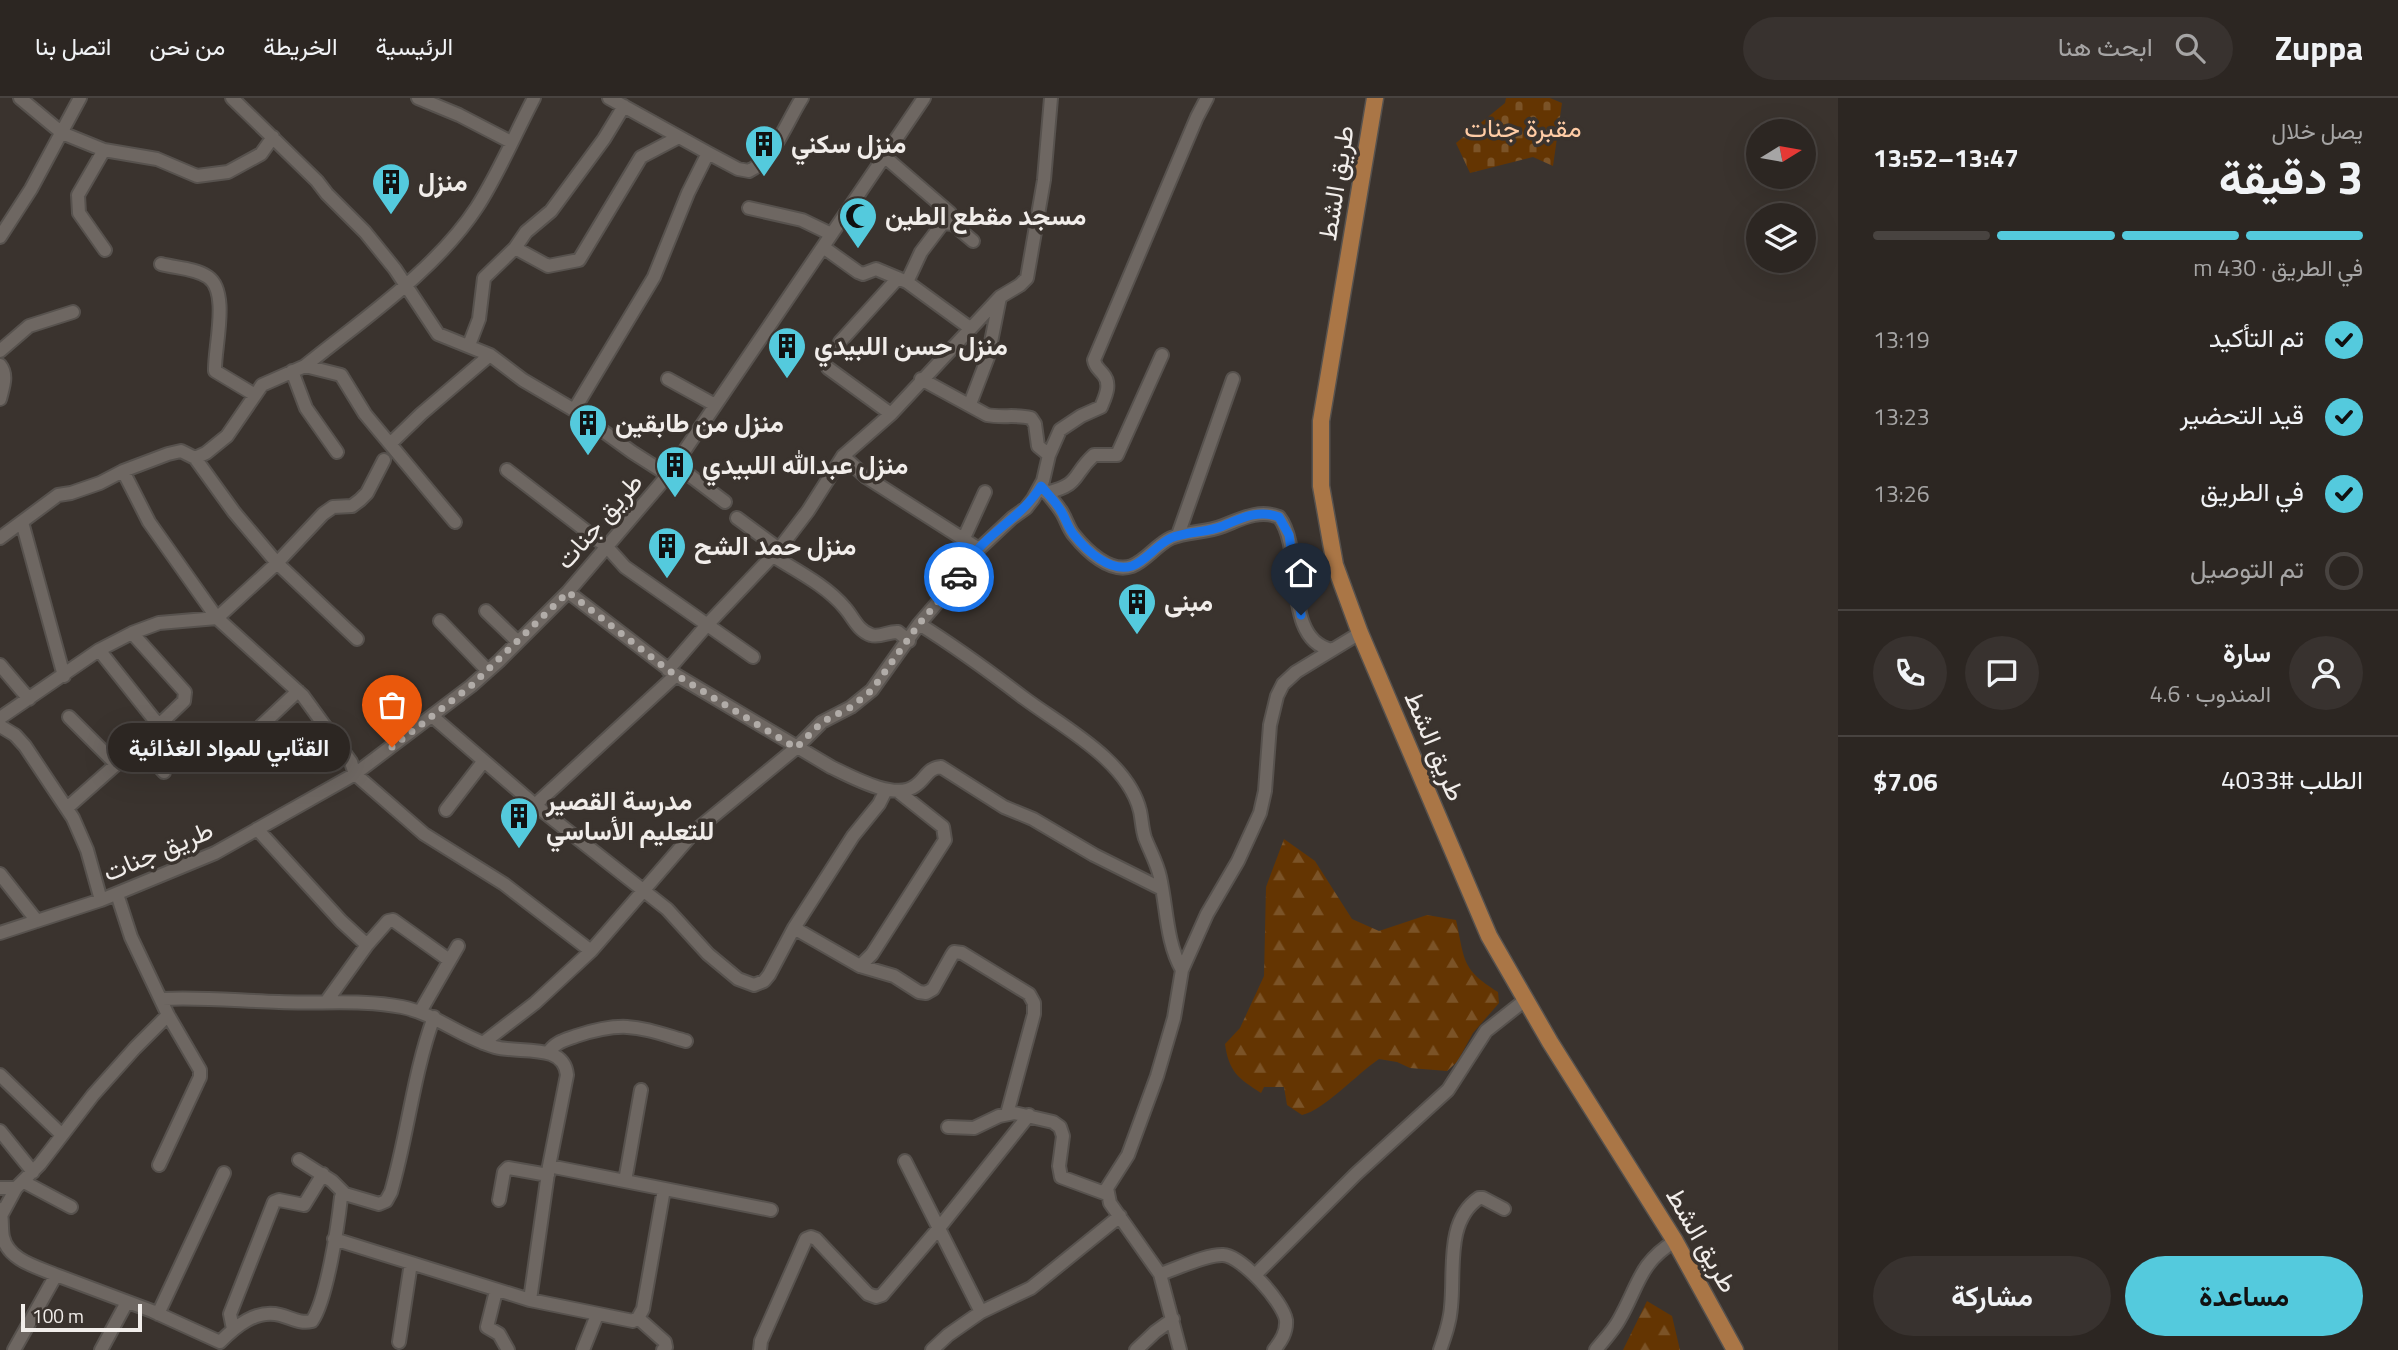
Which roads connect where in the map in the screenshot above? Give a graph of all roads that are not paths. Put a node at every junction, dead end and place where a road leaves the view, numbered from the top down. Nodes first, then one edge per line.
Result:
1 (20, 98) edge
2 (80, 98) edge
3 (232, 98) edge
4 (418, 98) edge
5 (534, 98) edge
6 (610, 98) edge
7 (803, 98) edge
8 (1051, 98) edge
9 (1207, 98) edge
10 (1375, 98) edge
11 (920, 101) edge
12 (624, 106) junction
13 (62, 133) junction
14 (679, 136) junction
15 (273, 137) junction
16 (511, 142) junction
17 (104, 150) junction
18 (708, 153) junction
19 (885, 157) junction
20 (749, 208) dead end
21 (943, 223) junction
22 (831, 234) junction
23 (0, 237) edge
24 (972, 241) dead end
25 (822, 247) junction
26 (515, 248) junction
27 (105, 250) dead end
28 (161, 264) dead end
29 (903, 280) junction
30 (405, 285) junction
31 (1000, 297) junction
32 (73, 312) dead end
33 (970, 328) junction
34 (840, 342) dead end
35 (469, 345) junction
36 (0, 351) edge
37 (490, 355) junction
38 (1162, 355) dead end
39 (0, 365) edge
40 (305, 366) junction
41 (828, 368) dead end
42 (292, 371) junction
43 (668, 379) dead end
44 (921, 379) junction
45 (1233, 379) dead end
46 (255, 395) junction
47 (0, 398) edge
48 (970, 404) junction
49 (715, 405) junction
50 (574, 410) junction
51 (891, 414) junction
52 (390, 444) junction
53 (337, 452) dead end
54 (1049, 455) junction
55 (844, 456) junction
56 (195, 458) junction
57 (384, 460) dead end
58 (507, 470) dead end
59 (672, 470) junction
60 (123, 471) junction
61 (1044, 489) junction
62 (985, 492) dead end
63 (725, 502) dead end
64 (737, 517) dead end
65 (22, 522) junction
66 (455, 522) dead end
67 (1178, 535) junction
68 (0, 538) edge
69 (964, 538) junction
70 (607, 547) junction
71 (979, 549) junction
72 (776, 553) junction
73 (276, 563) junction
74 (568, 592) junction
75 (486, 611) dead end
76 (217, 618) junction
77 (440, 621) dead end
78 (919, 624) junction
79 (706, 626) junction
80 (132, 633) junction
81 (1360, 633) junction
82 (357, 639) dead end
83 (517, 641) junction
84 (909, 641) junction
85 (99, 650) junction
86 (1332, 650) junction
87 (753, 657) dead end
88 (0, 665) edge
89 (488, 671) junction
90 (672, 673) junction
91 (64, 676) junction
92 (298, 691) junction
93 (29, 699) junction
94 (432, 716) junction
95 (69, 717) dead end
96 (0, 725) edge
97 (159, 725) junction
98 (244, 741) dead end
99 (796, 748) junction
100 (200, 762) dead end
101 (483, 762) junction
102 (116, 764) junction
103 (164, 772) dead end
104 (355, 774) junction
105 (886, 790) junction
106 (900, 793) junction
107 (535, 805) junction
108 (67, 808) junction
109 (446, 810) dead end
110 (257, 830) junction
111 (0, 874) edge
112 (1162, 889) junction
113 (643, 890) junction
114 (117, 894) junction
115 (101, 900) junction
116 (37, 921) junction
117 (794, 928) junction
118 (0, 933) edge
119 (367, 945) junction
120 (458, 946) dead end
121 (591, 951) junction
122 (449, 960) junction
123 (860, 966) junction
124 (1182, 970) junction
125 (162, 999) junction
126 (1524, 1000) junction
127 (326, 1002) junction
128 (420, 1012) junction
129 (168, 1015) junction
130 (434, 1017) junction
131 (686, 1041) dead end
132 (483, 1043) junction
133 (548, 1053) junction
134 (0, 1075) edge
135 (641, 1090) dead end
136 (1007, 1114) junction
137 (1029, 1115) junction
138 (948, 1127) dead end
139 (0, 1131) edge
140 (62, 1135) junction
141 (299, 1160) dead end
142 (905, 1160) dead end
143 (159, 1165) dead end
144 (549, 1170) junction
145 (33, 1172) junction
146 (224, 1173) dead end
147 (323, 1174) junction
148 (625, 1181) junction
149 (20, 1185) junction
150 (0, 1188) edge
151 (664, 1189) junction
152 (345, 1194) junction
153 (1107, 1195) junction
154 (499, 1200) dead end
155 (71, 1207) dead end
156 (1504, 1209) dead end
157 (771, 1210) dead end
158 (1, 1212) edge
159 (1120, 1216) junction
160 (939, 1228) junction
161 (334, 1239) junction
162 (1675, 1241) junction
163 (4, 1251) edge
164 (411, 1263) junction
165 (1160, 1274) junction
166 (56, 1275) junction
167 (1255, 1275) junction
168 (496, 1291) junction
169 (530, 1300) junction
170 (127, 1302) junction
171 (981, 1312) junction
172 (158, 1314) junction
173 (597, 1315) junction
174 (638, 1318) junction
175 (1173, 1320) junction
176 (233, 1329) junction
177 (399, 1342) dead end
178 (217, 1346) edge
179 (14, 1350) edge
180 (101, 1350) edge
181 (508, 1350) edge
182 (583, 1350) edge
183 (663, 1350) edge
184 (760, 1350) edge
185 (932, 1350) edge
186 (1136, 1350) edge
187 (1180, 1350) edge
188 (1275, 1350) edge
189 (1440, 1350) edge
190 (1596, 1350) edge
191 (1735, 1350) edge

1 - 13 street
2 - 13 street
3 - 15 street
4 - 16 street
5 - 16 street
6 - 12 street
7 - 18 street
8 - 31 street
9 - 54 street
10 - 81 main road, طريق الشط
11 - 19 street, طريق جنات
12 - 14 street
12 - 26 street
13 - 17 street
13 - 23 street
14 - 18 street
14 - 26 street
15 - 17 street
15 - 30 street
16 - 30 street
17 - 27 street
18 - 50 street
19 - 21 street
19 - 22 street, طريق جنات
20 - 22 street
21 - 24 street
21 - 29 street
22 - 25 street, طريق جنات
25 - 29 street
25 - 49 street, طريق جنات
26 - 35 street
28 - 46 street
29 - 33 street
29 - 34 street
30 - 35 street
30 - 40 street
31 - 33 street
31 - 48 street
32 - 36 street
33 - 44 street
35 - 37 street
37 - 50 street
37 - 52 street
38 - 61 street
39 - 47 street
40 - 42 street
40 - 52 street
41 - 51 street
42 - 46 street
42 - 53 street
43 - 49 street
44 - 48 street
44 - 51 street
45 - 67 street
46 - 56 street
48 - 54 street
49 - 59 street, طريق جنات
50 - 59 street
51 - 55 street
52 - 66 street
54 - 61 street
55 - 69 street
55 - 72 street
56 - 60 street
56 - 73 street
57 - 73 street
58 - 70 street
59 - 63 street
59 - 70 street, طريق جنات
60 - 65 street
60 - 76 street
61 - 67 street
61 - 71 street
62 - 69 street
64 - 72 street
65 - 68 street
65 - 91 street
67 - 86 street
69 - 71 street
70 - 74 street, طريق جنات
70 - 79 street
71 - 78 street
72 - 79 street
72 - 84 street
73 - 76 street
73 - 82 street
74 - 83 street, طريق جنات
74 - 90 street
75 - 83 street
76 - 80 street
76 - 92 street
77 - 89 street
78 - 84 street
78 - 112 street
79 - 87 street
79 - 90 street
80 - 85 street
80 - 97 street
81 - 86 street
81 - 126 main road, طريق الشط
83 - 89 street, طريق جنات
84 - 99 street
85 - 91 street
85 - 97 street
86 - 124 street
88 - 93 street
89 - 94 street, طريق جنات
90 - 99 street
90 - 107 street
91 - 93 street
92 - 98 street
92 - 104 street
93 - 96 street
94 - 101 street
94 - 104 street, طريق جنات
95 - 102 street
96 - 108 street
97 - 100 street
99 - 105 street
99 - 113 street
101 - 107 street
101 - 109 street
102 - 103 street
102 - 108 street
104 - 110 street, طريق جنات
104 - 121 street
105 - 106 street
105 - 117 street
106 - 112 street
106 - 123 street
107 - 113 street
108 - 115 street
110 - 114 street, طريق جنات
110 - 119 street
111 - 116 street
112 - 124 street
113 - 117 street
113 - 121 street
114 - 115 street, طريق جنات
114 - 125 street
115 - 116 street, طريق جنات
116 - 118 street, طريق جنات
117 - 123 street
119 - 122 street
119 - 127 street
120 - 122 street
121 - 132 street
122 - 128 street
123 - 136 street
124 - 153 street
125 - 127 street
125 - 129 street
126 - 162 main road, طريق الشط
126 - 167 street
127 - 128 street
128 - 130 street
129 - 140 street
129 - 143 street
130 - 132 street
130 - 152 street
131 - 133 street
132 - 133 street
133 - 144 street
134 - 140 street
135 - 148 street
136 - 137 street
136 - 138 street
137 - 153 street
137 - 160 street
139 - 145 street
140 - 145 street
141 - 147 street
142 - 160 street
144 - 148 street
144 - 154 street
144 - 169 street
145 - 149 street
146 - 172 street
147 - 152 street
147 - 176 street
148 - 151 street
149 - 150 street
149 - 155 street
149 - 158 street
151 - 157 street
151 - 174 street
152 - 161 street
153 - 159 street
156 - 189 street
158 - 163 street
159 - 165 street
159 - 171 street
160 - 171 street
160 - 184 street
161 - 164 street
161 - 176 street
162 - 190 street
162 - 191 main road, طريق الشط
163 - 166 street
164 - 168 street
164 - 177 street
165 - 167 street
165 - 175 street
166 - 170 street
166 - 179 street
167 - 188 street
168 - 169 street
168 - 181 street
169 - 173 street
170 - 172 street
170 - 180 street
171 - 185 street
172 - 178 street
173 - 174 street
173 - 182 street
174 - 183 street
175 - 186 street
175 - 187 street
176 - 178 street

